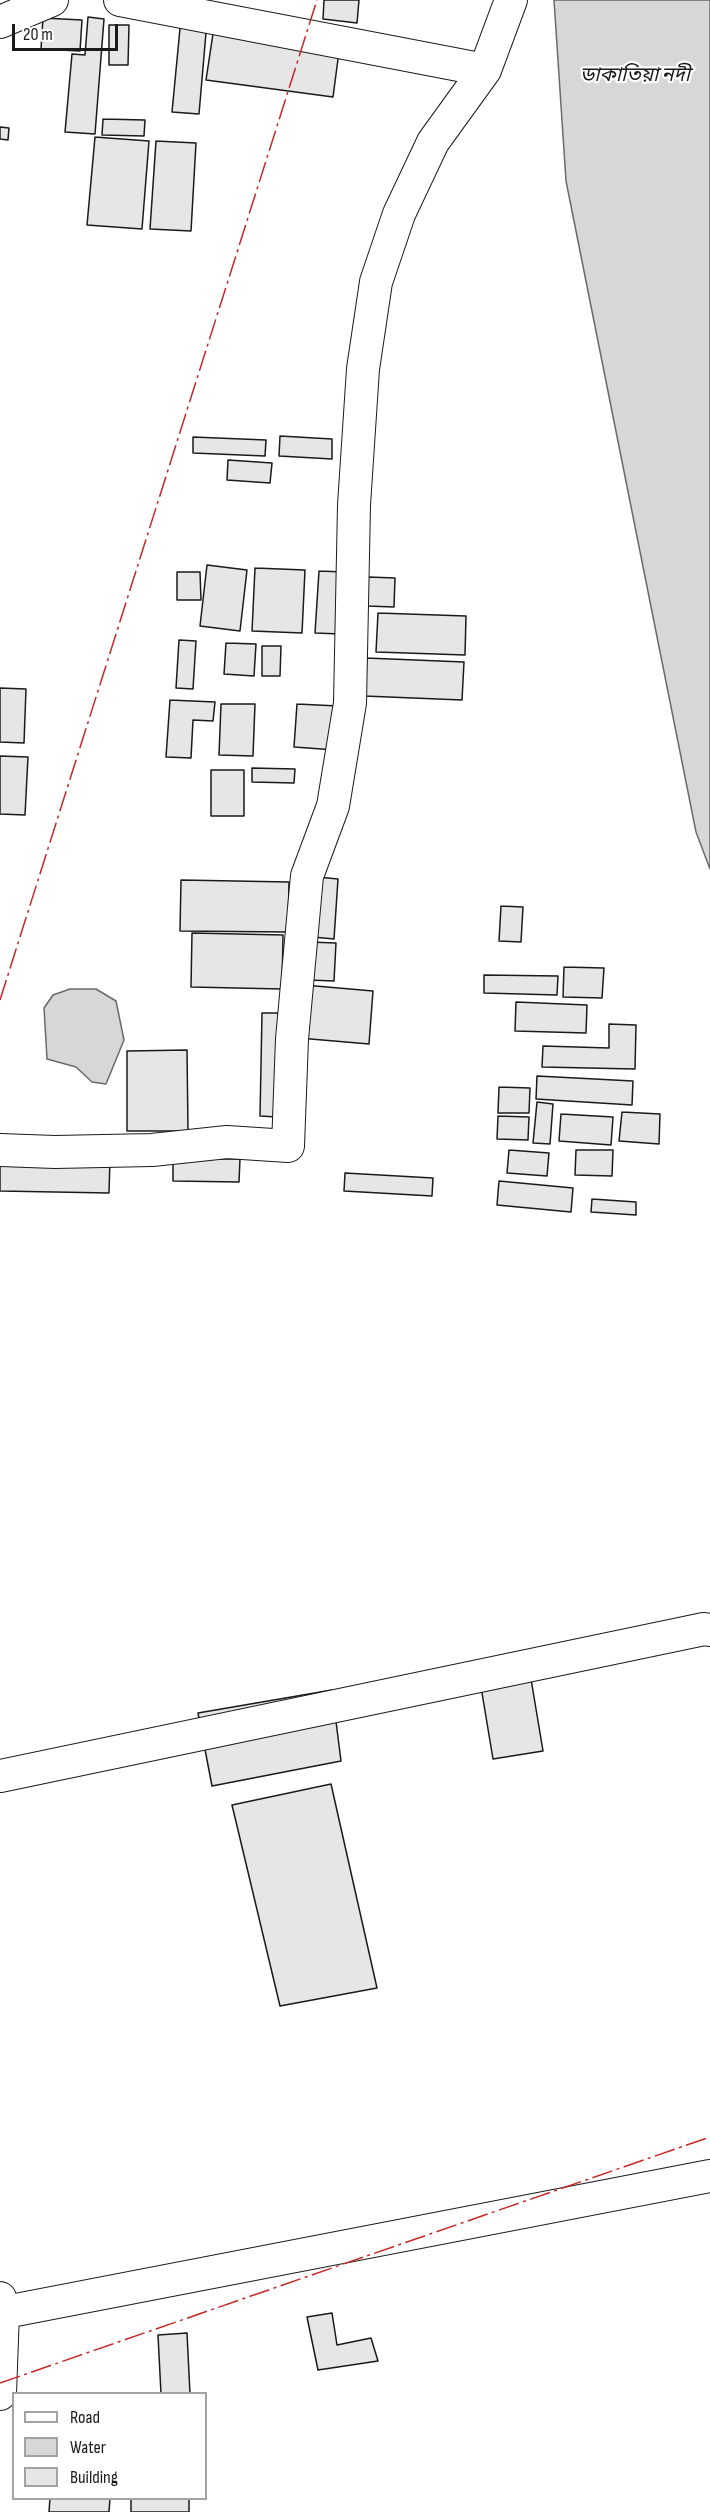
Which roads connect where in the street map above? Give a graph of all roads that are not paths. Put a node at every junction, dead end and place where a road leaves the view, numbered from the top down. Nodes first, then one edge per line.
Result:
1 (52, 0) edge
2 (120, 0) edge
3 (511, 0) edge
4 (0, 22) edge
5 (485, 70) junction
6 (0, 1150) edge
7 (710, 1630) edge
8 (0, 1776) edge
9 (710, 2176) edge
10 (1, 2307) edge
11 (0, 2394) edge

1 - 4 street
2 - 5 street
3 - 5 street
5 - 6 street
7 - 8 street
9 - 10 street
10 - 11 street

